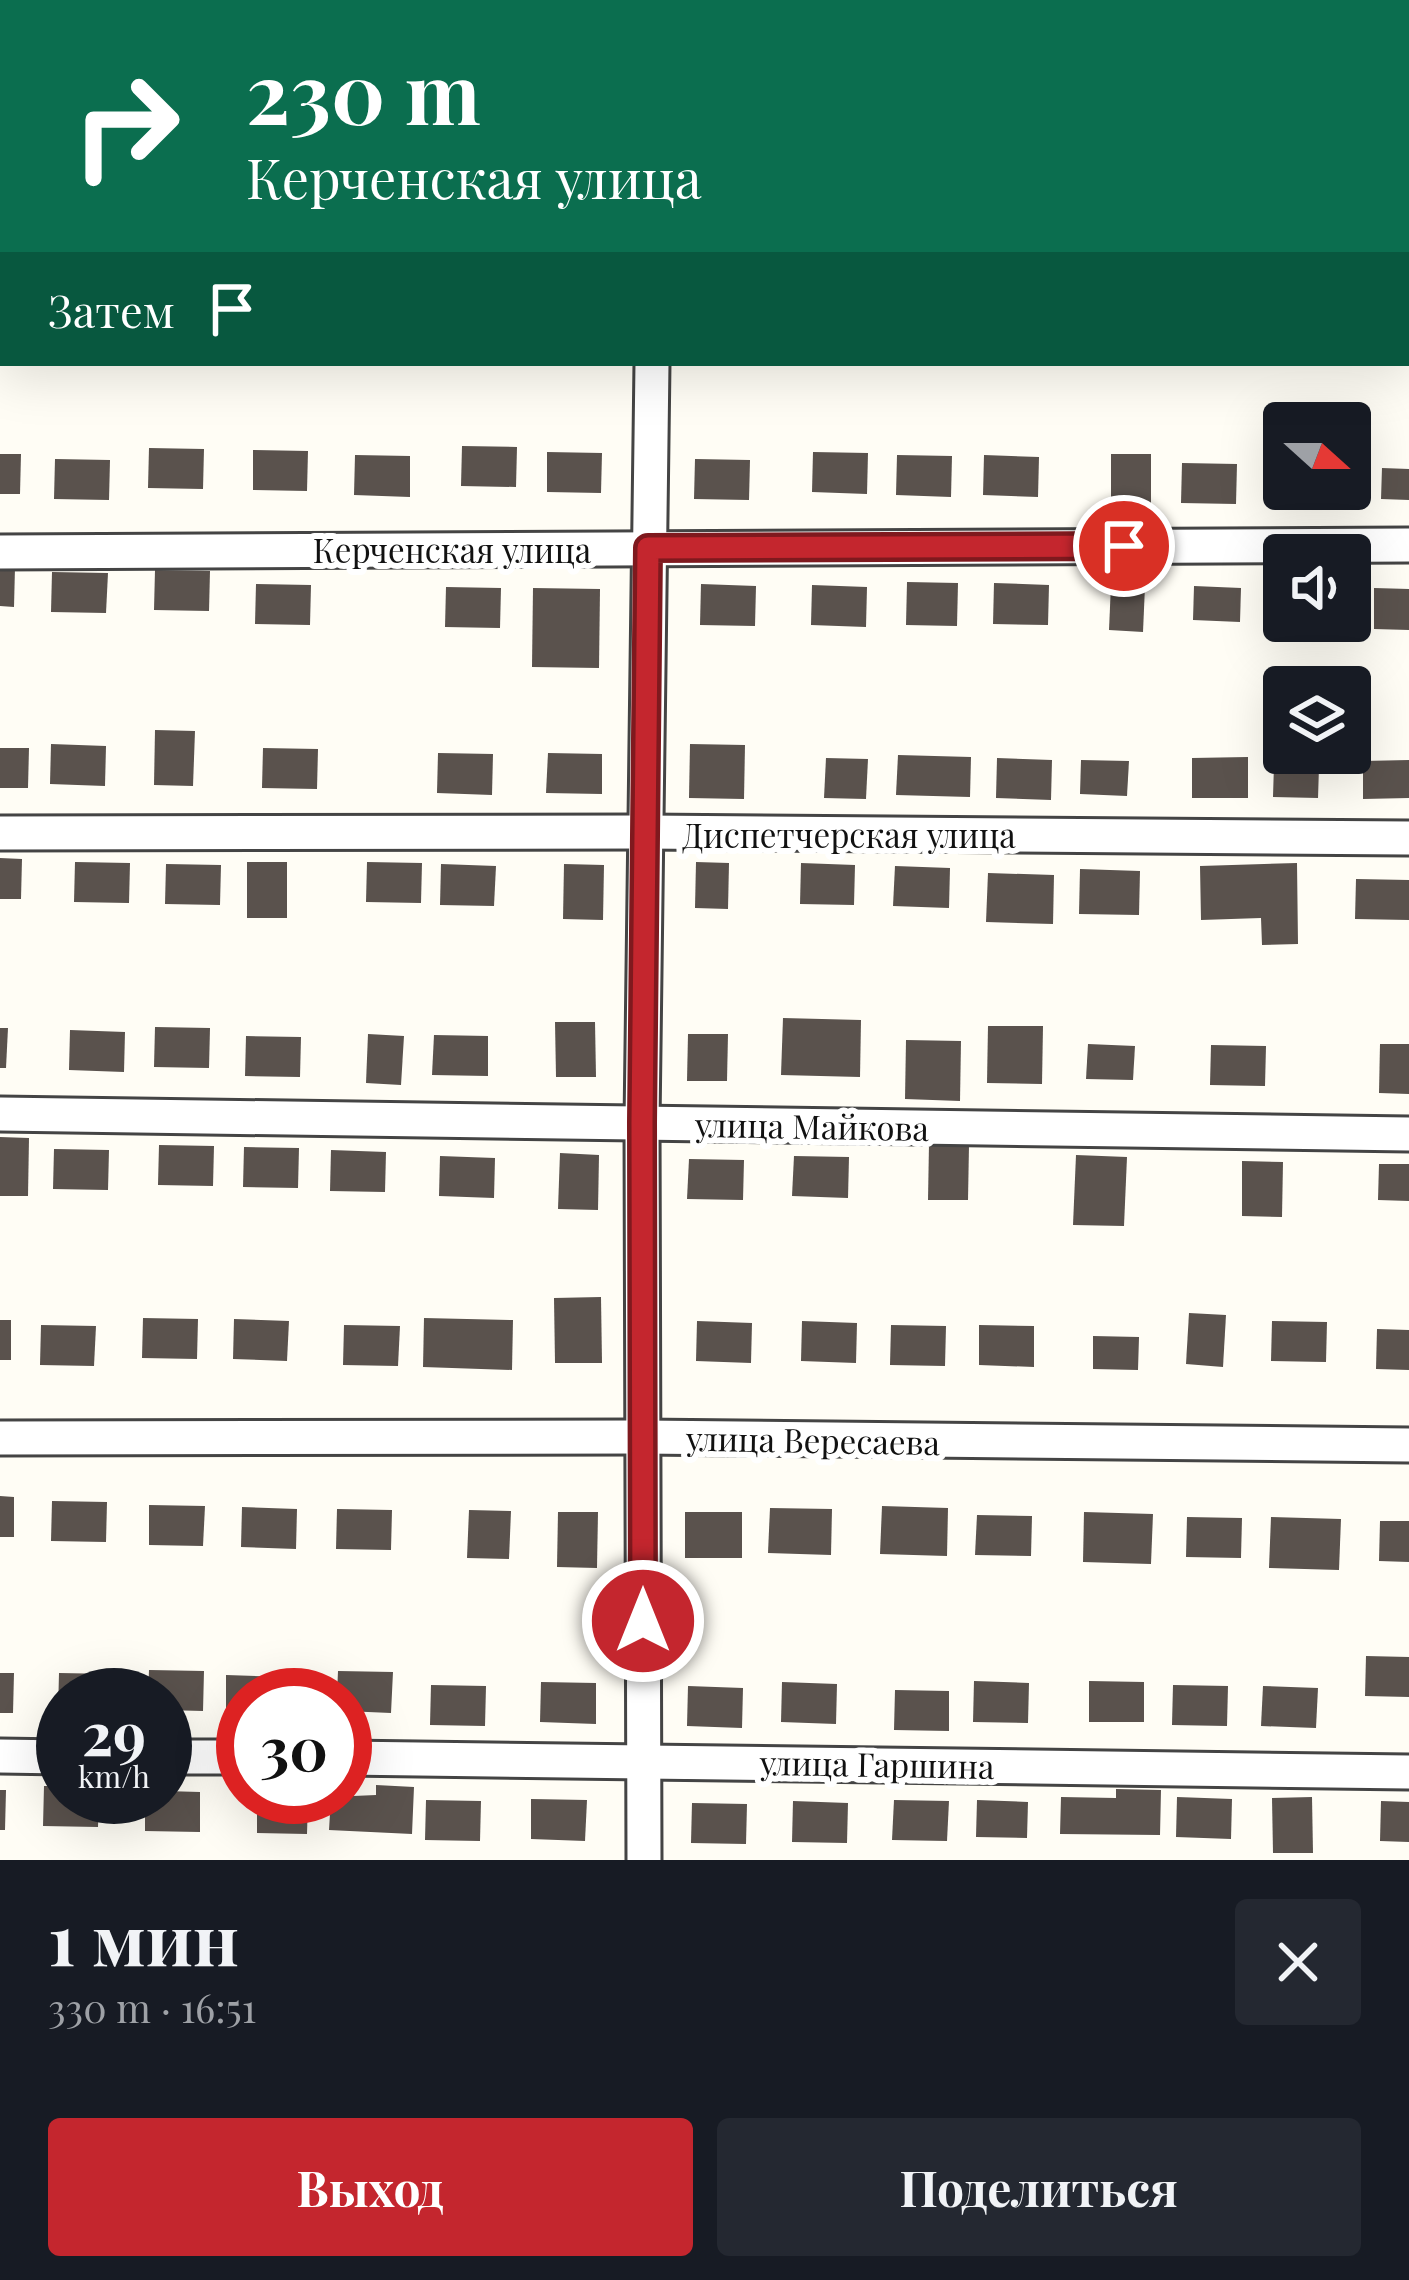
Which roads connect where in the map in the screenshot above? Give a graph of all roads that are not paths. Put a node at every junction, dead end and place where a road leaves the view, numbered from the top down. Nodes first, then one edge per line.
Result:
1 (652, 366) edge
2 (1409, 545) edge
3 (648, 548) junction
4 (0, 552) edge
5 (645, 832) junction
6 (0, 833) edge
7 (1409, 838) edge
8 (0, 1114) edge
9 (642, 1123) junction
10 (1409, 1134) edge
11 (642, 1437) junction
12 (0, 1438) edge
13 (1409, 1445) edge
14 (0, 1756) edge
15 (36, 1756) edge
16 (372, 1758) edge
17 (644, 1760) junction
18 (1409, 1772) edge
19 (644, 1860) edge

1 - 3 street
2 - 3 street, Керченская улица
3 - 4 street, Керченская улица
3 - 5 street
5 - 6 street, Диспетчерская улица
5 - 7 street, Диспетчерская улица
5 - 9 street
8 - 9 street, улица Майкова
9 - 10 street, улица Майкова
9 - 11 street
11 - 12 street, улица Вересаева
11 - 13 street, улица Вересаева
11 - 17 street
14 - 15 street
16 - 17 street, улица Гаршина
17 - 18 street, улица Гаршина
17 - 19 street

